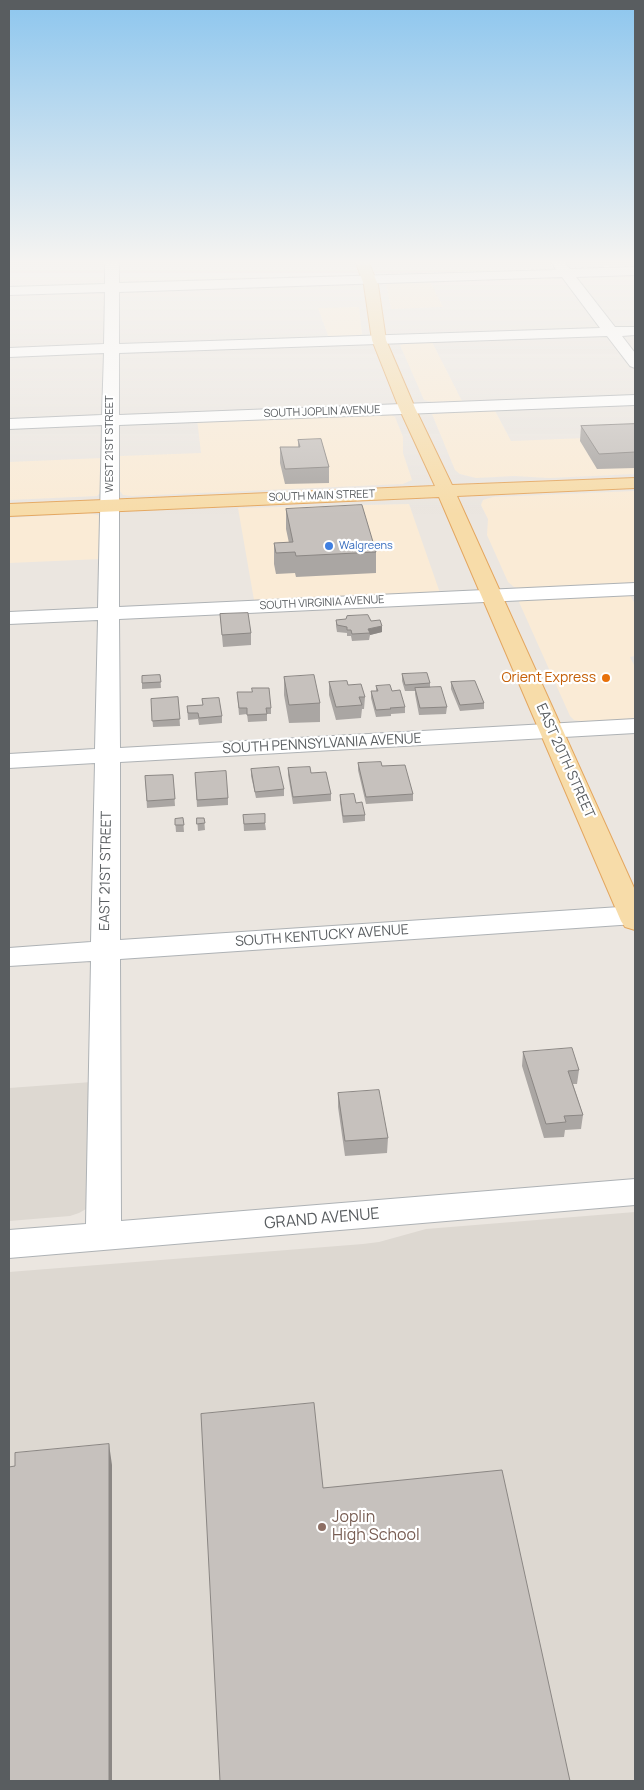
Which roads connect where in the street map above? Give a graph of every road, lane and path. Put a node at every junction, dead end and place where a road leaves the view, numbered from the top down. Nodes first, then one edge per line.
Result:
1 (184, 347) edge
2 (382, 347) edge
3 (623, 347) edge
4 (111, 349) junction
5 (9, 352) edge
6 (635, 362) edge
7 (635, 400) edge
8 (407, 408) junction
9 (110, 420) junction
10 (9, 424) edge
11 (635, 483) edge
12 (446, 491) junction
13 (110, 506) junction
14 (9, 510) edge
15 (635, 588) edge
16 (492, 595) junction
17 (109, 614) junction
18 (9, 618) edge
19 (635, 726) edge
20 (552, 731) junction
21 (108, 755) junction
22 (9, 761) edge
23 (634, 917) edge
24 (106, 952) junction
25 (9, 957) edge
26 (635, 1192) edge
27 (103, 1237) junction
28 (9, 1244) edge

1 - 4 street
2 - 8 main road, EAST 20TH STREET
3 - 6 street
4 - 5 street
4 - 9 street, WEST 21ST STREET
7 - 8 street, SOUTH JOPLIN AVENUE
8 - 9 street, SOUTH JOPLIN AVENUE
8 - 12 main road, EAST 20TH STREET
9 - 10 street, SOUTH JOPLIN AVENUE
9 - 13 street, WEST 21ST STREET
11 - 12 main road, SOUTH MAIN STREET
12 - 13 main road, SOUTH MAIN STREET
12 - 16 main road, EAST 20TH STREET
13 - 14 main road, SOUTH MAIN STREET
13 - 17 street, EAST 21ST STREET
15 - 16 street, SOUTH VIRGINIA AVENUE
16 - 17 street, SOUTH VIRGINIA AVENUE
16 - 20 main road, EAST 20TH STREET
17 - 18 street, SOUTH VIRGINIA AVENUE
17 - 21 street, EAST 21ST STREET
19 - 20 street, SOUTH PENNSYLVANIA AVENUE
20 - 21 street, SOUTH PENNSYLVANIA AVENUE
20 - 23 main road, EAST 20TH STREET
21 - 22 street, SOUTH PENNSYLVANIA AVENUE
21 - 24 street, EAST 21ST STREET
23 - 24 street, SOUTH KENTUCKY AVENUE
24 - 25 street, SOUTH KENTUCKY AVENUE
24 - 27 street, EAST 21ST STREET
26 - 27 street, GRAND AVENUE
27 - 28 street, GRAND AVENUE

